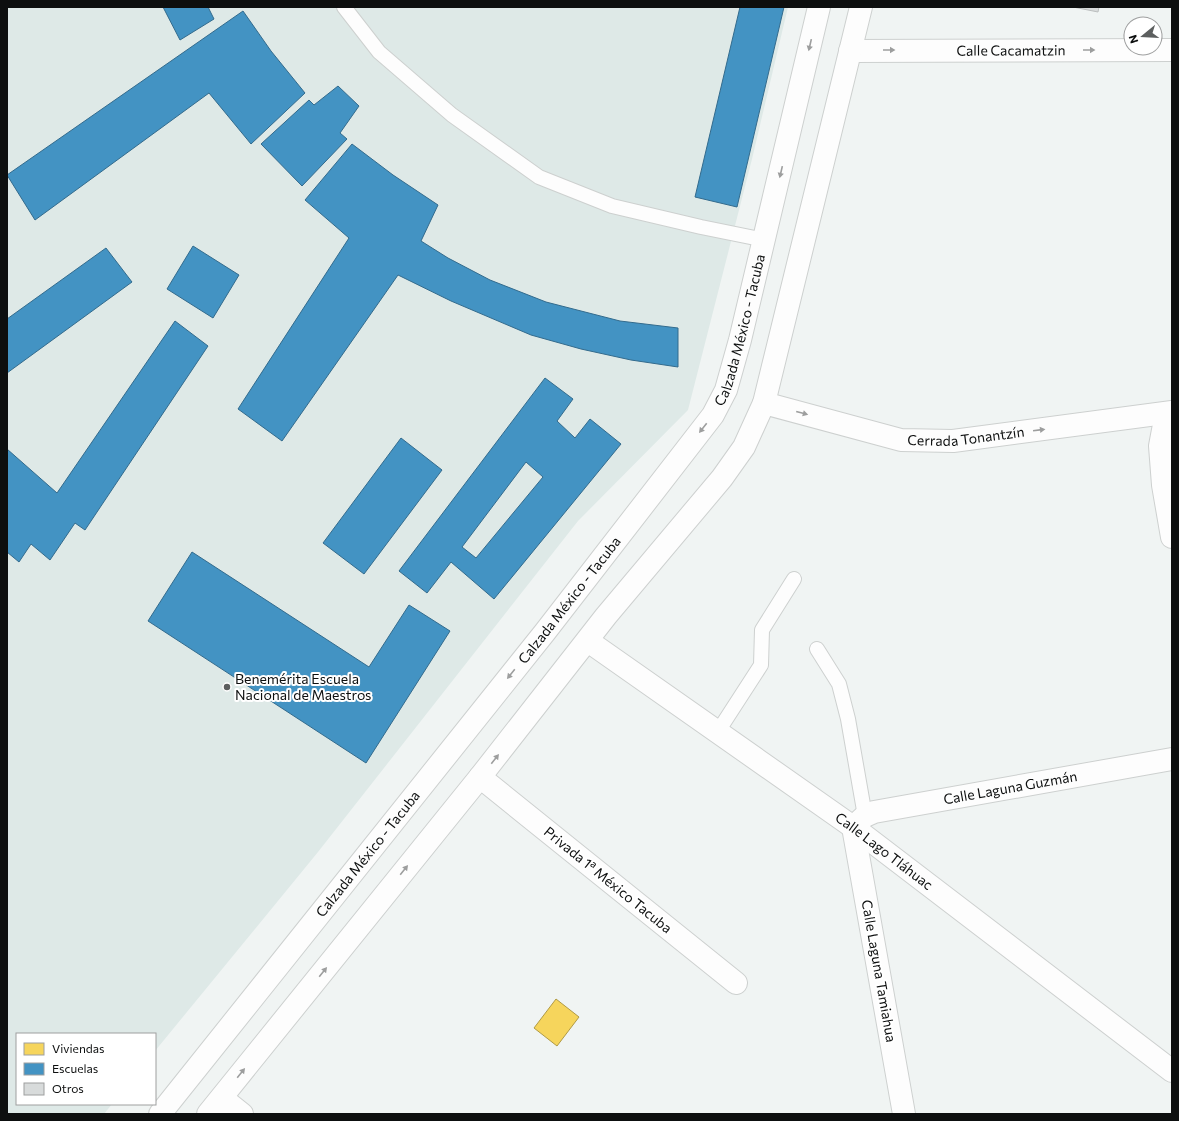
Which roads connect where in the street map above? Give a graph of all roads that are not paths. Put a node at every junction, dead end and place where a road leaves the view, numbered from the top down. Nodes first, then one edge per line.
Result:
1 (344, 7) edge
2 (819, 7) edge
3 (861, 7) edge
4 (850, 50) junction
5 (1172, 50) edge
6 (765, 240) junction
7 (764, 403) junction
8 (1169, 413) edge
9 (1172, 537) edge
10 (794, 579) dead end
11 (588, 641) junction
12 (817, 649) dead end
13 (717, 733) junction
14 (1172, 759) edge
15 (480, 778) junction
16 (859, 822) junction
17 (736, 983) dead end
18 (1172, 1071) edge
19 (222, 1098) junction
20 (160, 1114) edge
21 (208, 1114) edge
22 (242, 1114) edge
23 (904, 1114) edge

1 - 6 lane
2 -> 6 main road, Calzada México - Tacuba
3 - 4 main road
4 -> 5 main road, Calle Cacamatzin
4 - 7 main road
6 -> 20 main road, Calzada México - Tacuba
7 -> 8 main road, Cerrada Tonantzín
7 - 11 main road
8 - 9 main road
10 - 13 lane
11 - 13 main road, Calle Lago Tláhuac
15 -> 11 main road
12 - 16 lane
13 - 16 main road, Calle Lago Tláhuac
14 - 16 main road, Calle Laguna Guzmán
15 - 17 main road, Privada 1ª México Tacuba
19 -> 15 main road
16 - 18 main road, Calle Lago Tláhuac
16 - 23 main road, Calle Laguna Tamiahua
19 - 21 main road
19 - 22 main road

